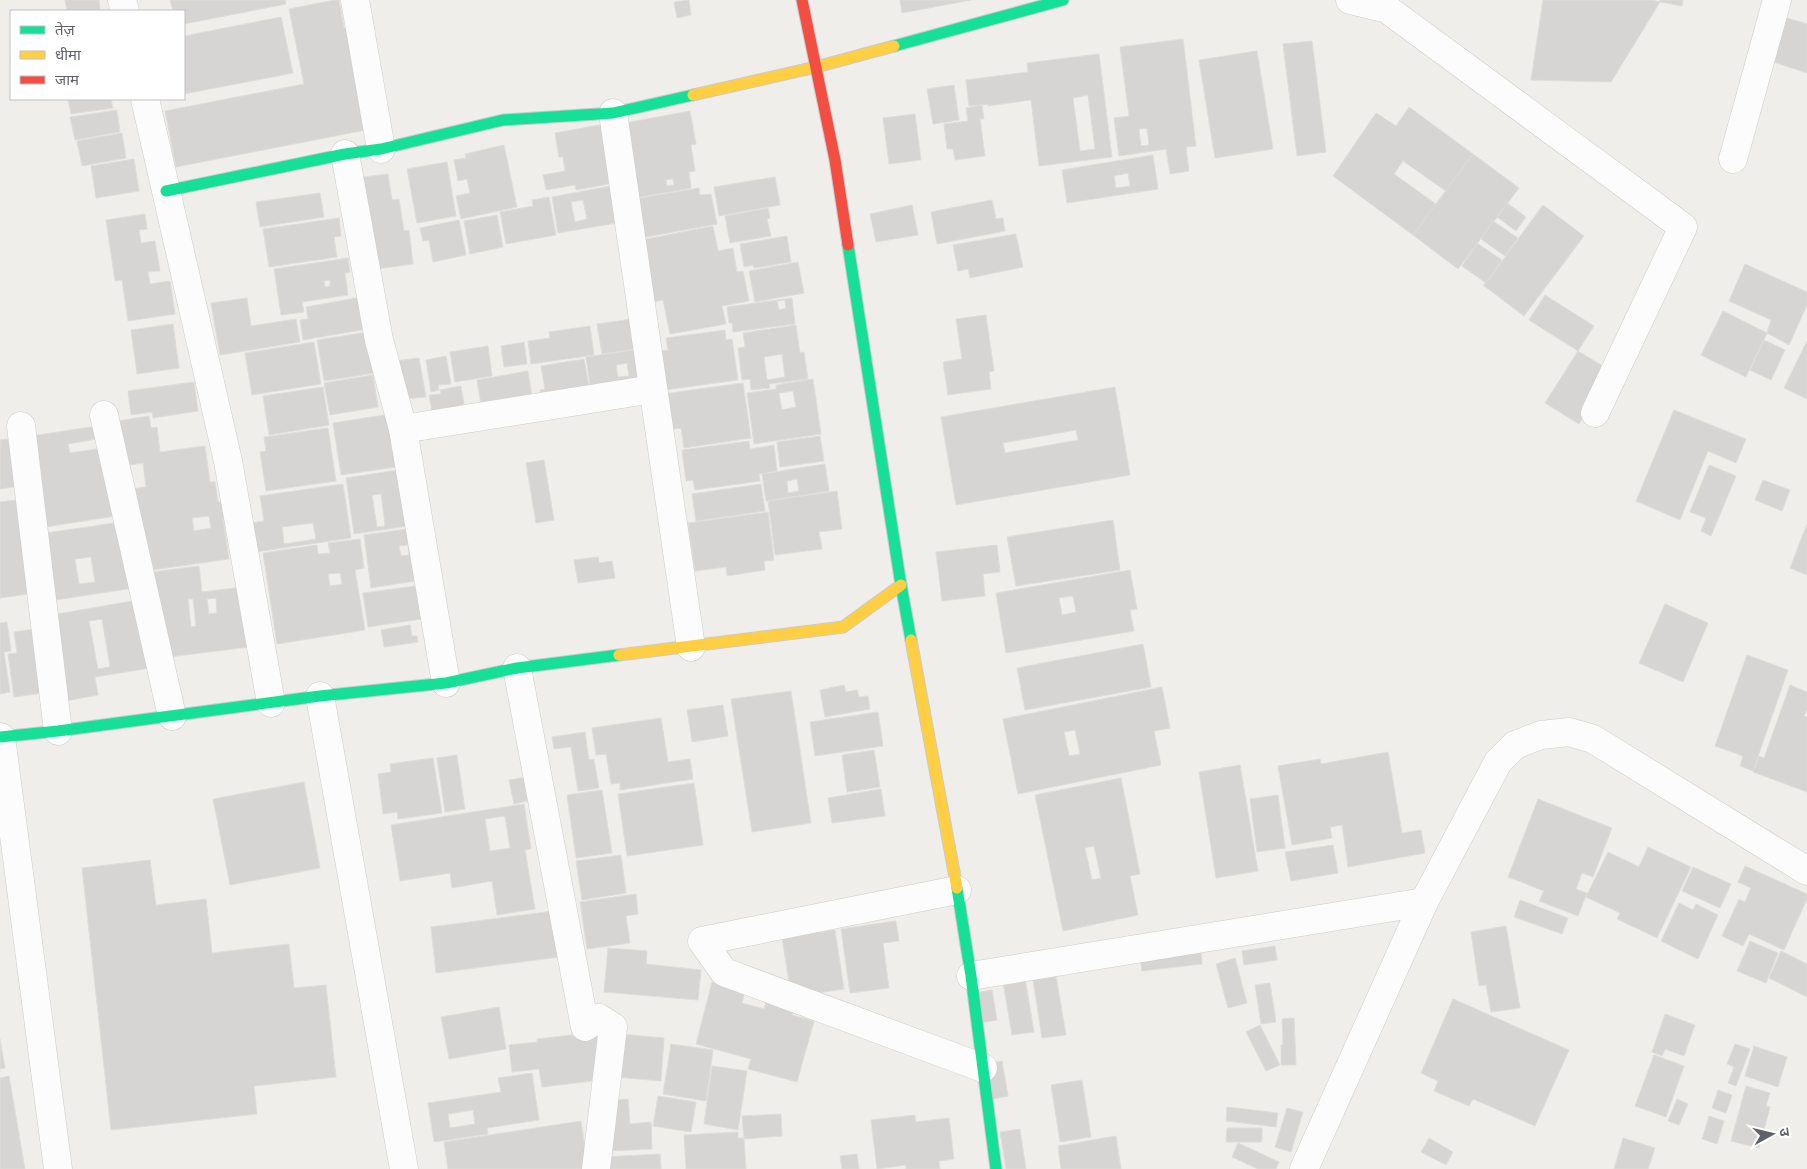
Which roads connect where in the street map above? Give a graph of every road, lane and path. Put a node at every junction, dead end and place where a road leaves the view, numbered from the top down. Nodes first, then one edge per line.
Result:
1 (355, 0) edge
2 (802, 0) edge
3 (1063, 0) edge
4 (1350, 0) edge
5 (1777, 0) edge
6 (816, 67) junction
7 (145, 100) edge
8 (613, 114) junction
9 (381, 150) junction
10 (345, 154) junction
11 (1733, 160) dead end
12 (166, 191) junction
13 (653, 389) junction
14 (1595, 413) dead end
15 (104, 415) dead end
16 (22, 426) dead end
17 (403, 429) junction
18 (901, 585) junction
19 (691, 647) junction
20 (517, 668) junction
21 (446, 682) junction
22 (320, 696) junction
23 (271, 703) junction
24 (172, 716) junction
25 (58, 731) junction
26 (0, 737) edge
27 (1807, 871) edge
28 (957, 890) junction
29 (1424, 902) junction
30 (971, 976) junction
31 (983, 1068) junction
32 (58, 1169) edge
33 (404, 1169) edge
34 (596, 1169) edge
35 (996, 1169) edge
36 (1304, 1169) edge

1 - 9 street
2 - 6 street
3 - 6 street
4 - 14 street
5 - 11 street
6 - 8 street
6 - 18 street
7 - 12 street
8 - 9 street
8 - 13 street
9 - 10 street
10 - 12 street
10 - 17 street
12 - 23 street
13 - 17 street
13 - 19 street
15 - 24 street
16 - 25 street
17 - 21 street
18 - 19 street
18 - 28 street
19 - 20 street
20 - 21 street
20 - 34 street
21 - 22 street
22 - 23 street
22 - 33 street
23 - 24 street
24 - 25 street
25 - 26 street
26 - 32 street
27 - 29 street
28 - 30 street
28 - 31 street
29 - 30 street
29 - 36 street
30 - 31 street
31 - 35 street

